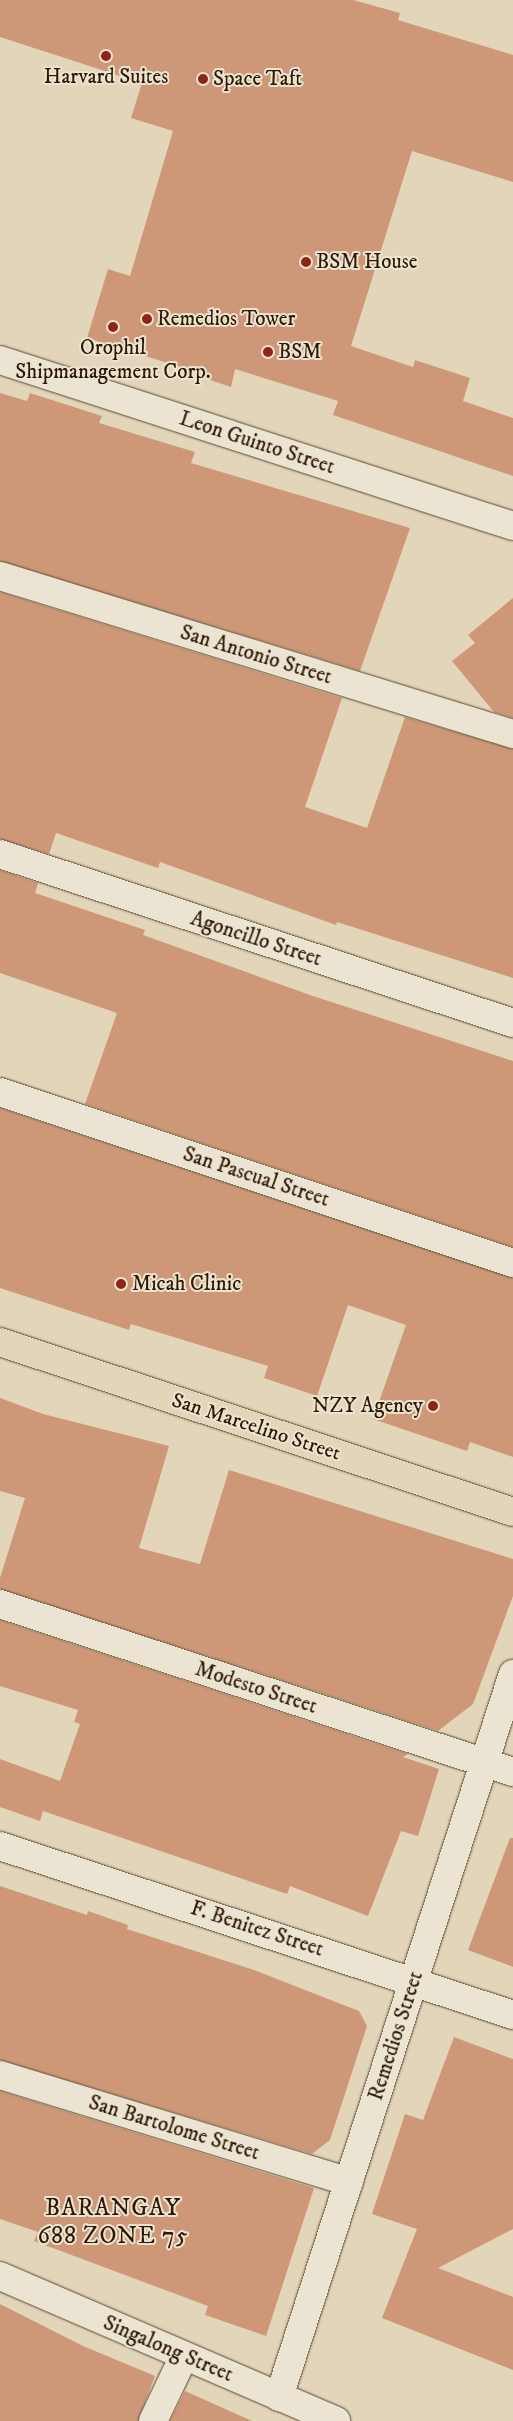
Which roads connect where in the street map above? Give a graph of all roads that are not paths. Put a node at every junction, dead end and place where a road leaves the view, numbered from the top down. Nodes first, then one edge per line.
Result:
1 (0, 360) edge
2 (513, 526) edge
3 (0, 576) edge
4 (513, 734) edge
5 (0, 854) edge
6 (513, 1023) edge
7 (0, 1092) edge
8 (513, 1263) edge
9 (0, 1342) edge
10 (513, 1512) edge
11 (0, 1604) edge
12 (513, 1674) edge
13 (484, 1763) junction
14 (513, 1772) edge
15 (0, 1846) edge
16 (414, 1981) junction
17 (513, 2015) edge
18 (0, 2075) edge
19 (348, 2182) junction
20 (0, 2276) edge
21 (184, 2356) junction
22 (279, 2397) junction
23 (321, 2418) edge
24 (153, 2421) edge

1 - 2 street, Leon Guinto Street
3 - 4 street, San Antonio Street
5 - 6 street, Agoncillo Street
7 - 8 street, San Pascual Street
9 - 10 main road, San Marcelino Street
11 - 13 street, Modesto Street
12 - 13 street, Remedios Street
13 - 14 street, Modesto Street
13 - 16 street, Remedios Street
15 - 16 street, F. Benitez Street
16 - 17 street, F. Benitez Street
16 - 19 street, Remedios Street
18 - 19 street, San Bartolome Street
19 - 22 street, Remedios Street
20 - 21 street, Singalong Street
21 - 22 street, Singalong Street
21 - 24 street
22 - 23 street, Singalong Street

